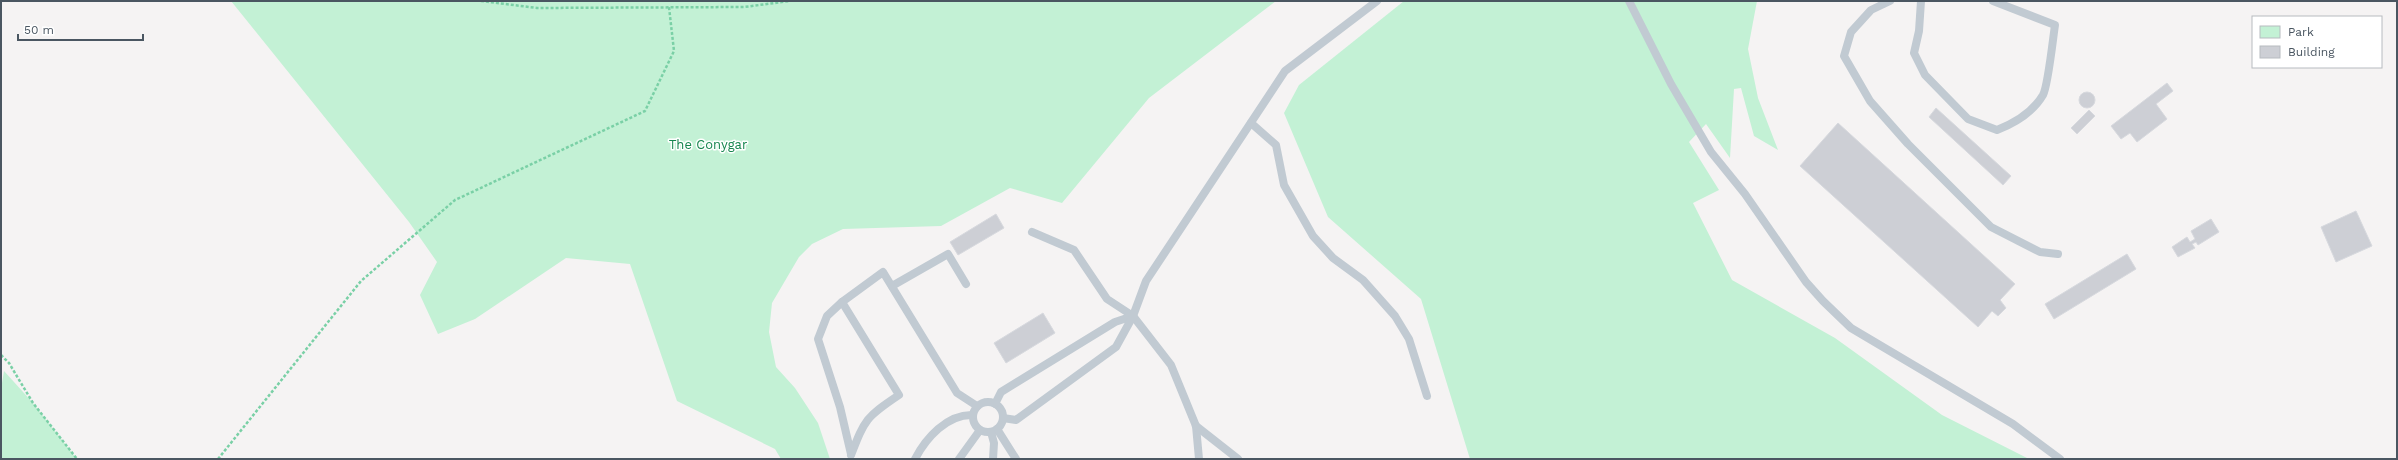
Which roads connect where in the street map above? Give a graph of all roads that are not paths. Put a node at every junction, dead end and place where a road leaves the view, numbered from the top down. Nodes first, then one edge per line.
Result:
1 (1376, 1) edge
2 (1629, 1) edge
3 (1890, 1) edge
4 (1921, 1) edge
5 (1993, 1) edge
6 (1251, 123) junction
7 (1032, 232) dead end
8 (2058, 254) dead end
9 (966, 284) dead end
10 (892, 286) junction
11 (842, 302) junction
12 (1133, 316) junction
13 (1427, 396) dead end
14 (995, 404) junction
15 (977, 406) junction
16 (972, 415) junction
17 (1003, 418) junction
18 (1196, 426) junction
19 (980, 430) junction
20 (994, 431) junction
21 (851, 457) edge
22 (915, 459) edge
23 (960, 459) edge
24 (992, 459) edge
25 (1016, 459) edge
26 (1199, 459) edge
27 (1238, 459) edge
28 (2060, 459) edge

1 - 6 lane
2 - 28 lane
3 - 8 lane
4 - 5 lane
6 - 12 lane
6 - 13 lane
7 - 12 lane
9 - 10 lane
10 - 11 lane
10 - 15 lane
11 - 21 lane
11 - 21 lane
12 - 14 lane
12 - 17 lane
12 - 18 lane
14 - 15 lane
14 - 17 lane
15 - 16 lane
16 - 19 lane
16 - 22 lane
17 - 20 lane
18 - 26 lane
18 - 27 lane
19 - 20 lane
19 - 23 lane
20 - 24 lane
20 - 25 lane

